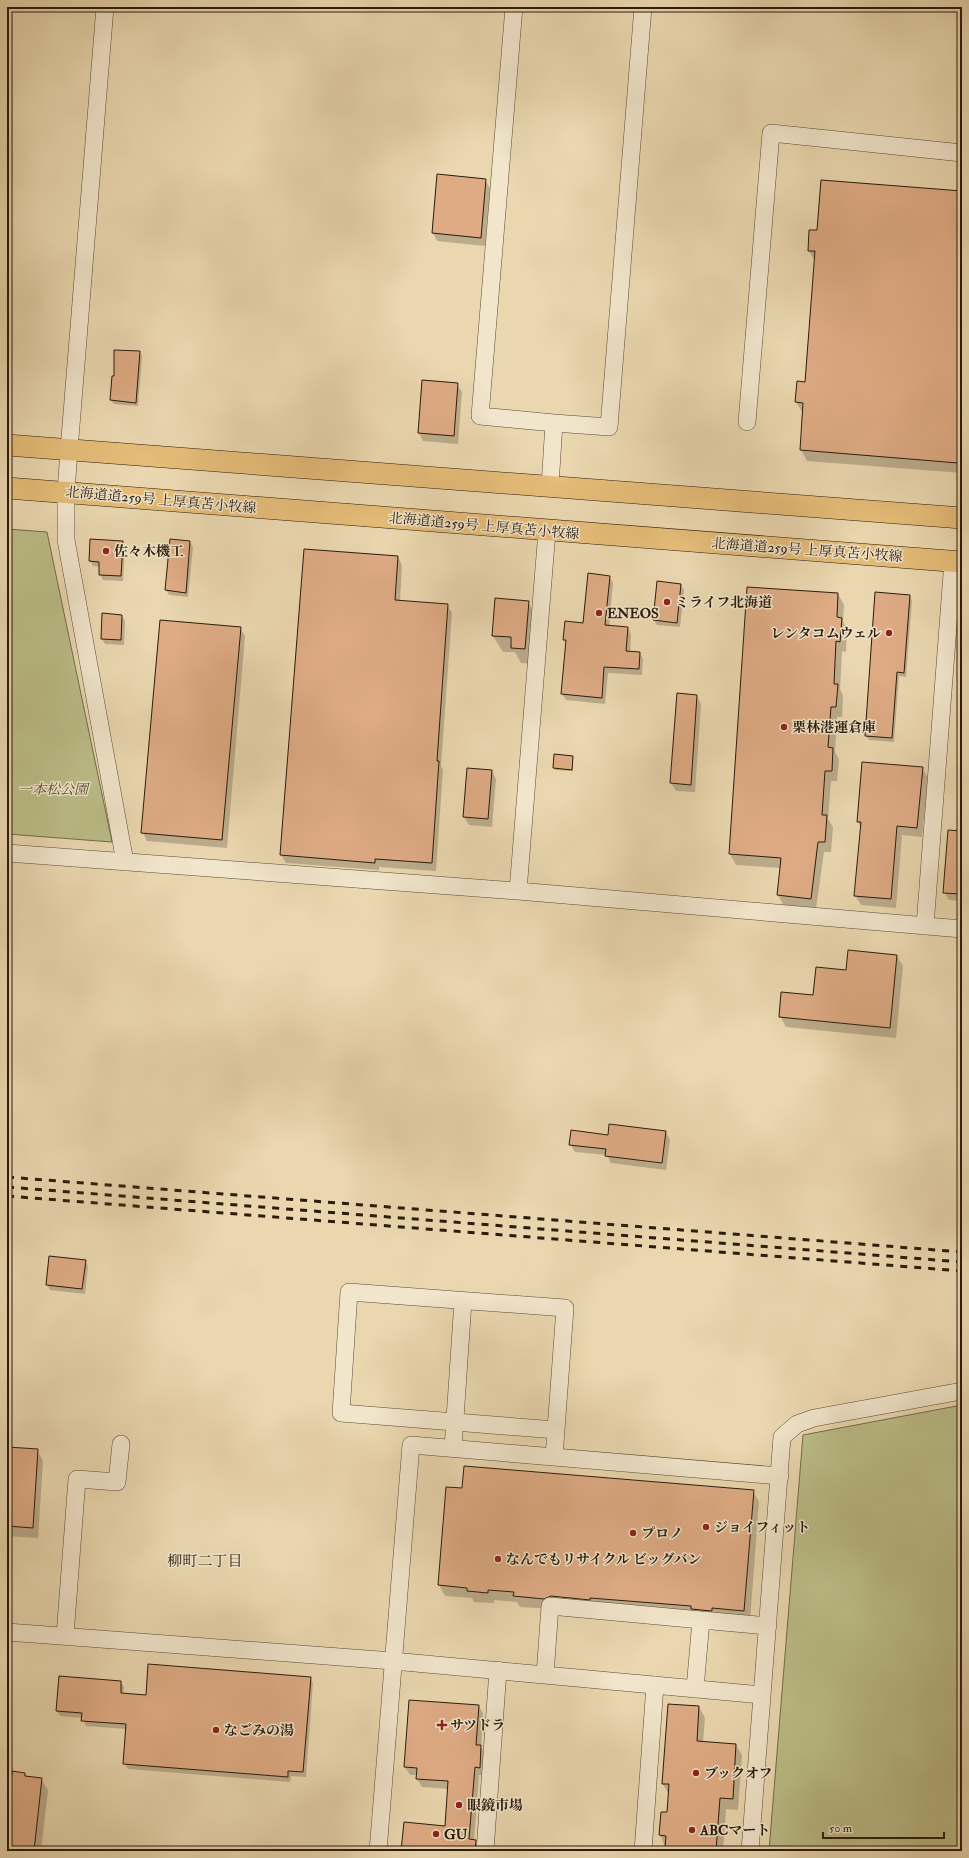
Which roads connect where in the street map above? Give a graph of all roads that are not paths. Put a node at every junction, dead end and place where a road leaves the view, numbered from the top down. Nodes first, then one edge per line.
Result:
1 (105, 7) edge
2 (514, 7) edge
3 (643, 7) edge
4 (962, 153) edge
5 (554, 422) junction
6 (747, 422) dead end
7 (7, 445) edge
8 (69, 450) junction
9 (550, 486) junction
10 (7, 488) edge
11 (66, 492) junction
12 (962, 518) edge
13 (547, 531) junction
14 (958, 561) edge
15 (7, 853) edge
16 (125, 862) junction
17 (518, 891) junction
18 (925, 926) junction
19 (962, 929) edge
20 (463, 1301) junction
21 (962, 1391) edge
22 (455, 1422) junction
23 (556, 1430) junction
24 (121, 1444) dead end
25 (453, 1448) junction
26 (554, 1457) junction
27 (780, 1476) junction
28 (701, 1620) junction
29 (768, 1626) junction
30 (7, 1632) edge
31 (65, 1636) junction
32 (393, 1661) junction
33 (498, 1670) junction
34 (545, 1675) junction
35 (655, 1684) junction
36 (695, 1689) junction
37 (762, 1695) junction
38 (378, 1851) edge
39 (485, 1851) edge
40 (643, 1851) edge
41 (750, 1851) edge

1 - 8 street
2 - 5 street
3 - 5 street
4 - 6 street
5 - 9 street
7 - 8 main road
8 - 9 main road
8 - 11 street
9 - 12 main road
10 - 11 main road, 北海道道259号 上厚真苫小牧線
11 - 13 main road, 北海道道259号 上厚真苫小牧線
11 - 16 street
13 - 14 main road, 北海道道259号 上厚真苫小牧線
13 - 17 street
14 - 18 street
15 - 16 street
16 - 17 street
17 - 18 street
18 - 19 street
20 - 22 street
20 - 22 street
20 - 23 street
21 - 27 street
22 - 23 street
22 - 25 street
23 - 26 street
24 - 31 street
25 - 26 street
25 - 32 street
26 - 27 street
27 - 29 street
28 - 29 street
28 - 34 street
28 - 36 street
29 - 37 street
30 - 31 street
31 - 32 street
32 - 33 street
32 - 38 street
33 - 34 street
33 - 39 street
34 - 35 street
35 - 36 street
35 - 40 street
36 - 37 street
37 - 41 street

